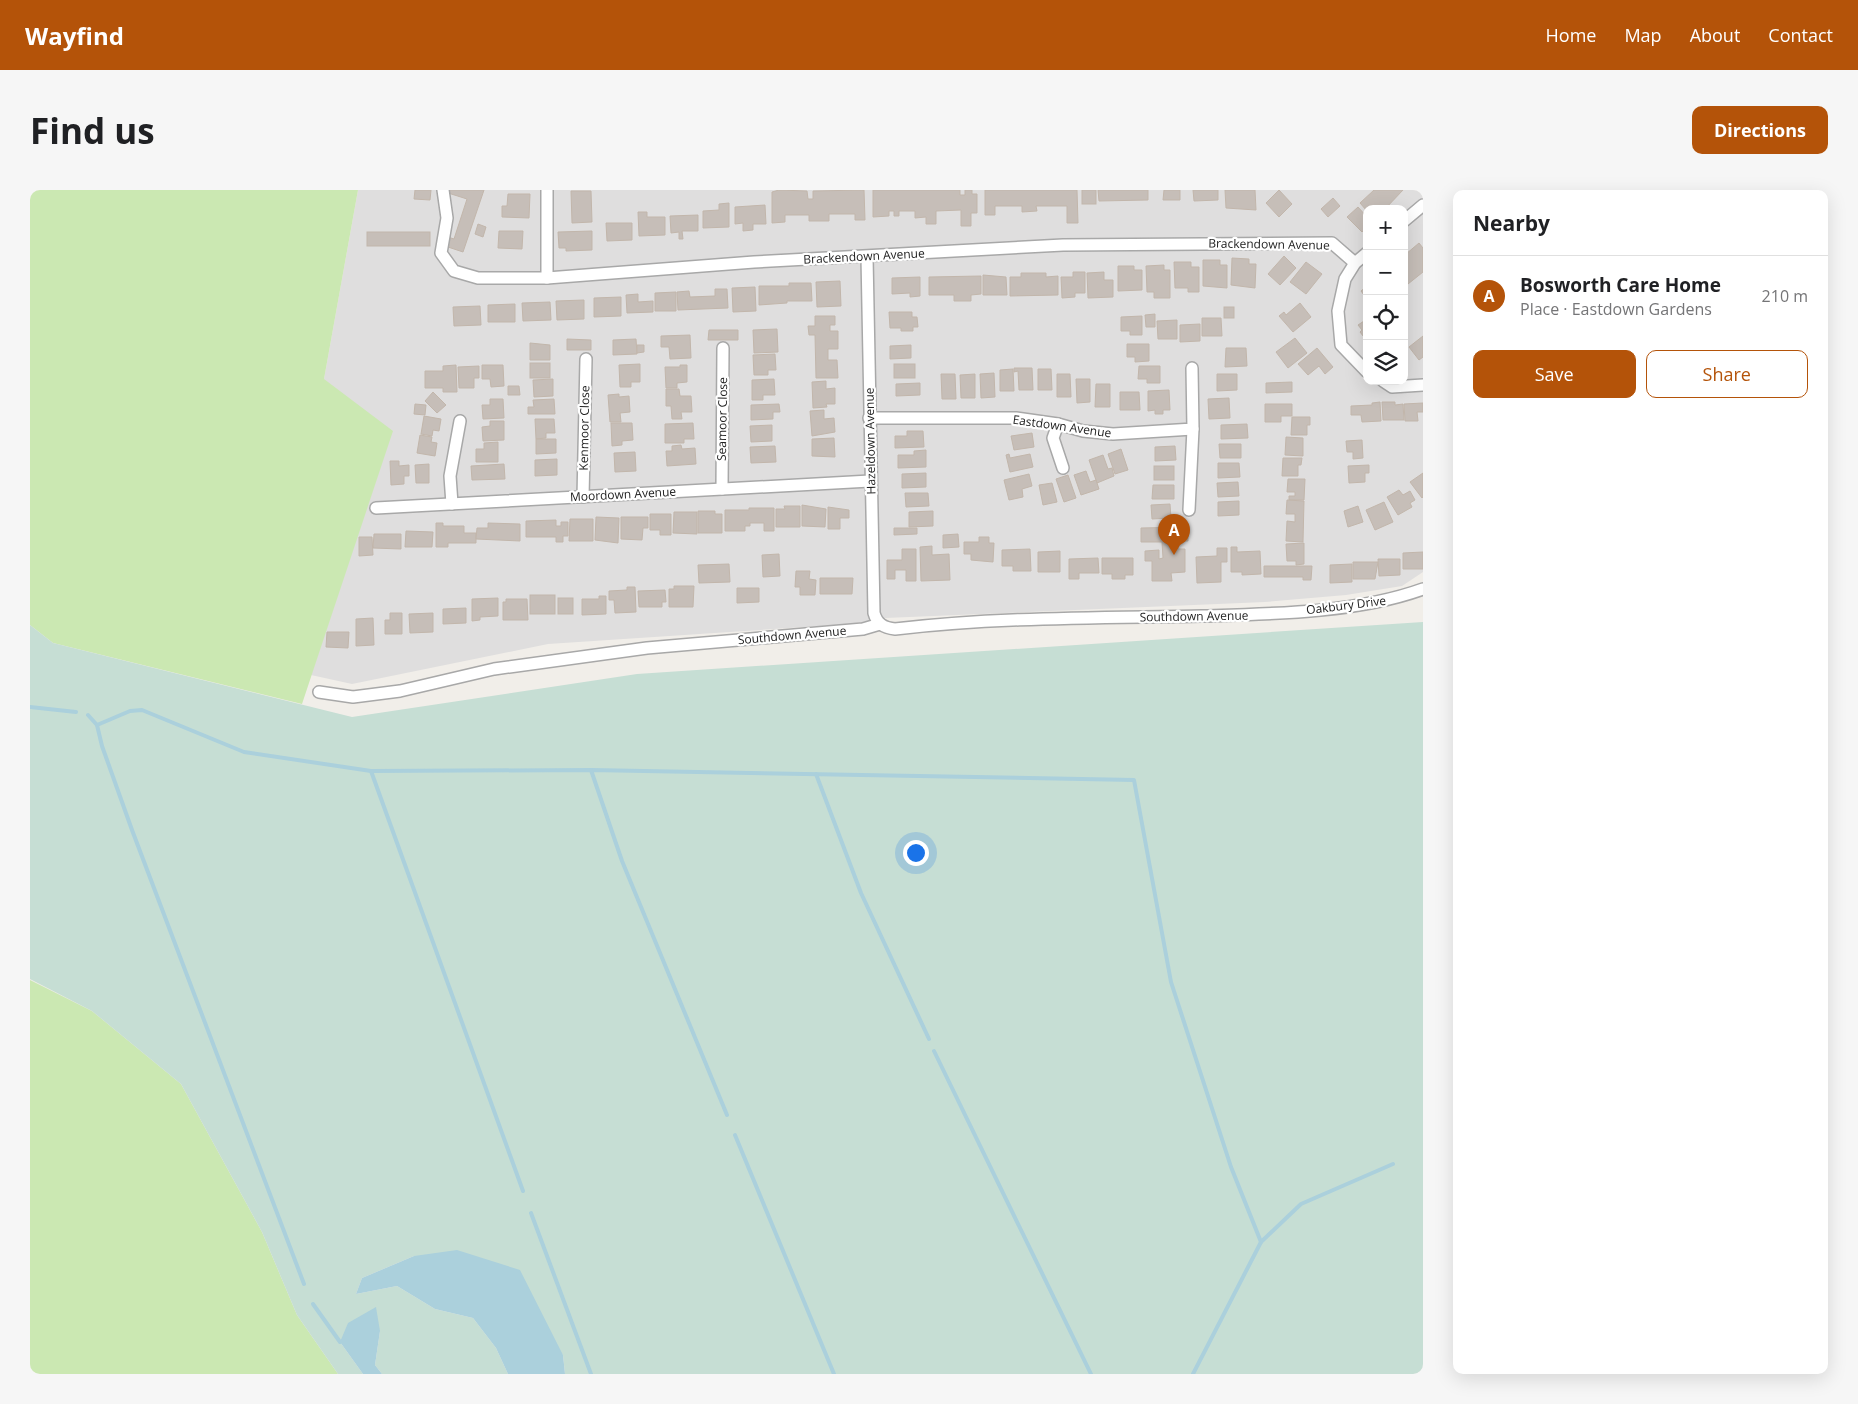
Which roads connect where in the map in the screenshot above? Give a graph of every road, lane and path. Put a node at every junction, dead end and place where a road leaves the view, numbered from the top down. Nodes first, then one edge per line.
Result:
1 (443, 190) edge
2 (547, 190) edge
3 (1423, 205) edge
4 (1408, 218) edge
5 (1363, 256) edge
6 (867, 257) junction
7 (1355, 262) junction
8 (547, 278) junction
9 (723, 348) dead end
10 (586, 359) dead end
11 (1192, 368) dead end
12 (1363, 368) edge
13 (1389, 385) edge
14 (1423, 385) edge
15 (869, 418) junction
16 (460, 421) dead end
17 (1058, 424) junction
18 (1193, 429) junction
19 (1062, 468) dead end
20 (870, 481) junction
21 (722, 489) junction
22 (583, 497) junction
23 (452, 504) junction
24 (376, 508) dead end
25 (1189, 510) dead end
26 (1423, 589) edge
27 (1267, 614) joint
28 (880, 624) junction
29 (319, 692) dead end

1 - 8 street, Brackendown Avenue
2 - 8 street
3 - 4 street
5 - 7 street
6 - 7 street, Brackendown Avenue
6 - 8 street, Brackendown Avenue
6 - 15 street, Hazeldown Avenue
7 - 12 street
9 - 21 street, Seamoor Close
10 - 22 street, Kenmoor Close
11 - 18 street
13 - 14 street
15 - 17 street, Eastdown Avenue
15 - 20 street, Hazeldown Avenue
16 - 23 street
17 - 18 street, Eastdown Avenue
17 - 19 street
18 - 25 street
20 - 21 street, Moordown Avenue
20 - 28 street, Hazeldown Avenue
21 - 22 street, Moordown Avenue
22 - 23 street, Moordown Avenue
23 - 24 street, Moordown Avenue
26 - 27 street, Oakbury Drive
27 - 28 street, Southdown Avenue
28 - 29 street, Southdown Avenue

